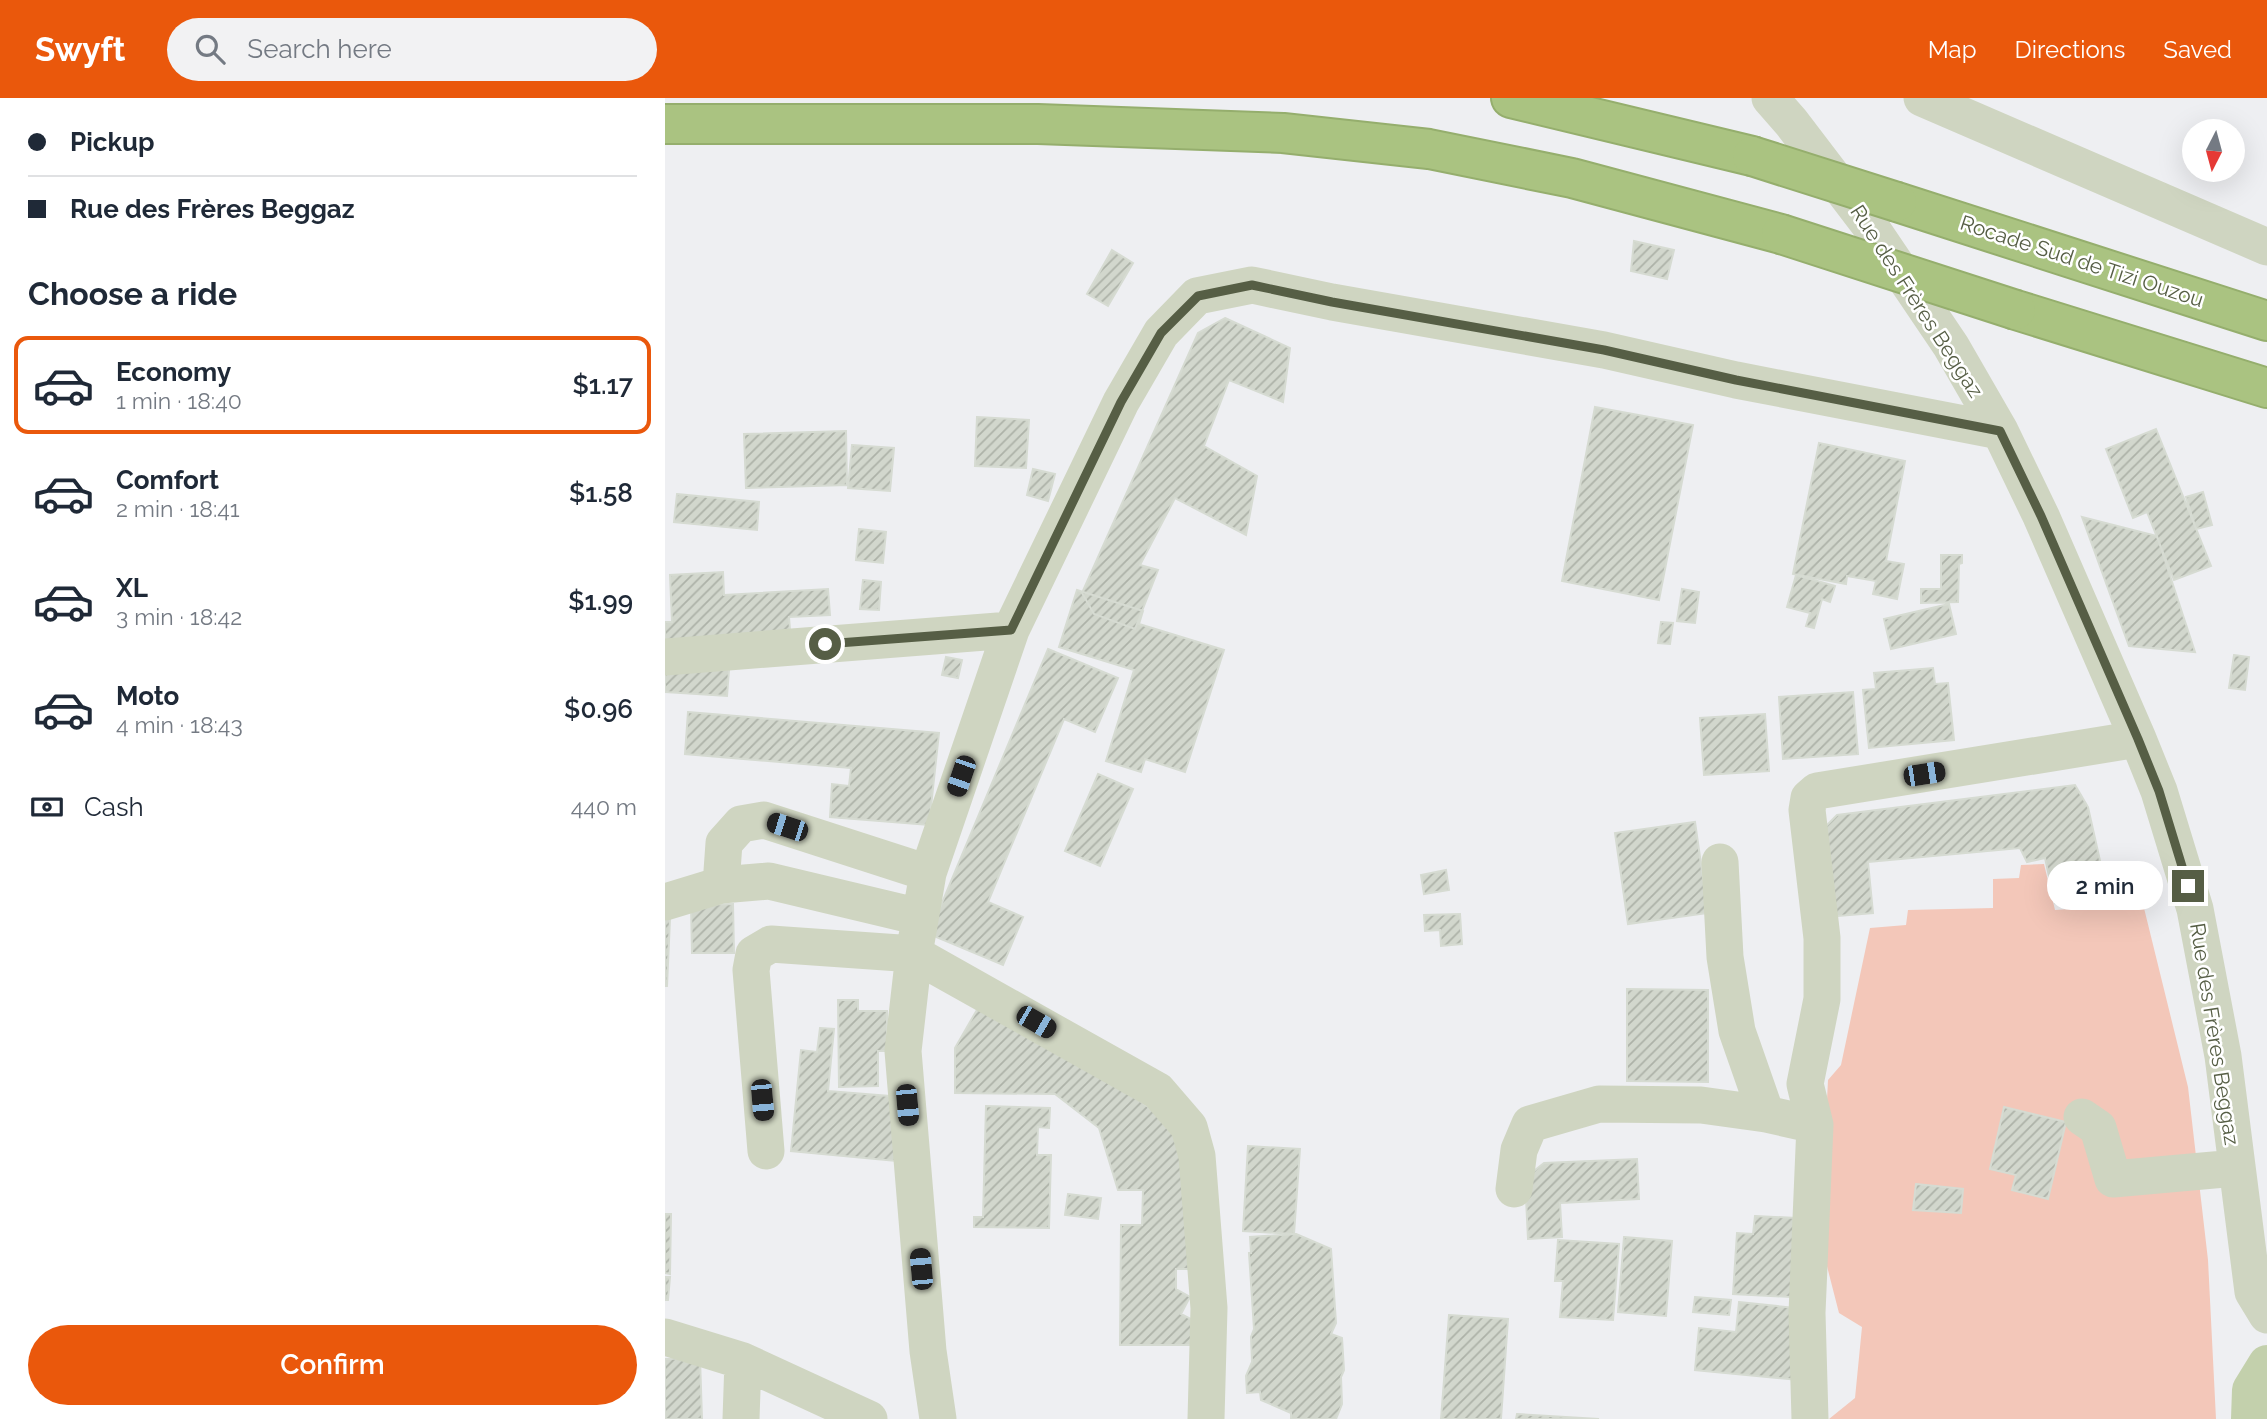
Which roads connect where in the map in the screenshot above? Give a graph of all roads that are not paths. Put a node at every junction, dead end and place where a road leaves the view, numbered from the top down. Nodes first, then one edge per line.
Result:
1 (1511, 98) edge
2 (1770, 98) edge
3 (1922, 98) edge
4 (665, 124) edge
5 (2267, 247) edge
6 (2267, 321) edge
7 (2267, 388) edge
8 (2000, 431) junction
9 (1011, 630) junction
10 (665, 657) edge
11 (2138, 739) junction
12 (1720, 862) dead end
13 (928, 873) junction
14 (720, 885) junction
15 (665, 902) edge
16 (920, 917) junction
17 (914, 954) junction
18 (1766, 1115) junction
19 (2082, 1116) dead end
20 (1815, 1125) junction
21 (766, 1151) dead end
22 (2238, 1184) junction
23 (1514, 1189) dead end
24 (2267, 1246) edge
25 (2267, 1315) edge
26 (665, 1337) edge
27 (743, 1361) junction
28 (2267, 1364) edge
29 (741, 1419) edge
30 (869, 1419) edge
31 (939, 1419) edge
32 (1206, 1419) edge
33 (1810, 1419) edge
34 (2250, 1419) edge

1 - 6 highway, Rocade Sud de Tizi Ouzou, bridge
2 - 8 street, Rue des Frères Beggaz
3 - 5 street
4 - 7 highway, bridge
8 - 9 street
8 - 11 street, Rue des Frères Beggaz
9 - 10 street
9 - 13 street
11 - 20 street
11 - 22 street, Rue des Frères Beggaz
12 - 18 street
13 - 14 street
13 - 16 street
14 - 15 street
14 - 16 street
16 - 17 street
17 - 21 street
17 - 31 street
17 - 32 street
18 - 20 street
18 - 23 street
19 - 22 street
20 - 33 street
22 - 24 street
22 - 25 street, Rue des Frères Beggaz
26 - 27 street
27 - 29 street
27 - 30 street
28 - 34 main road

